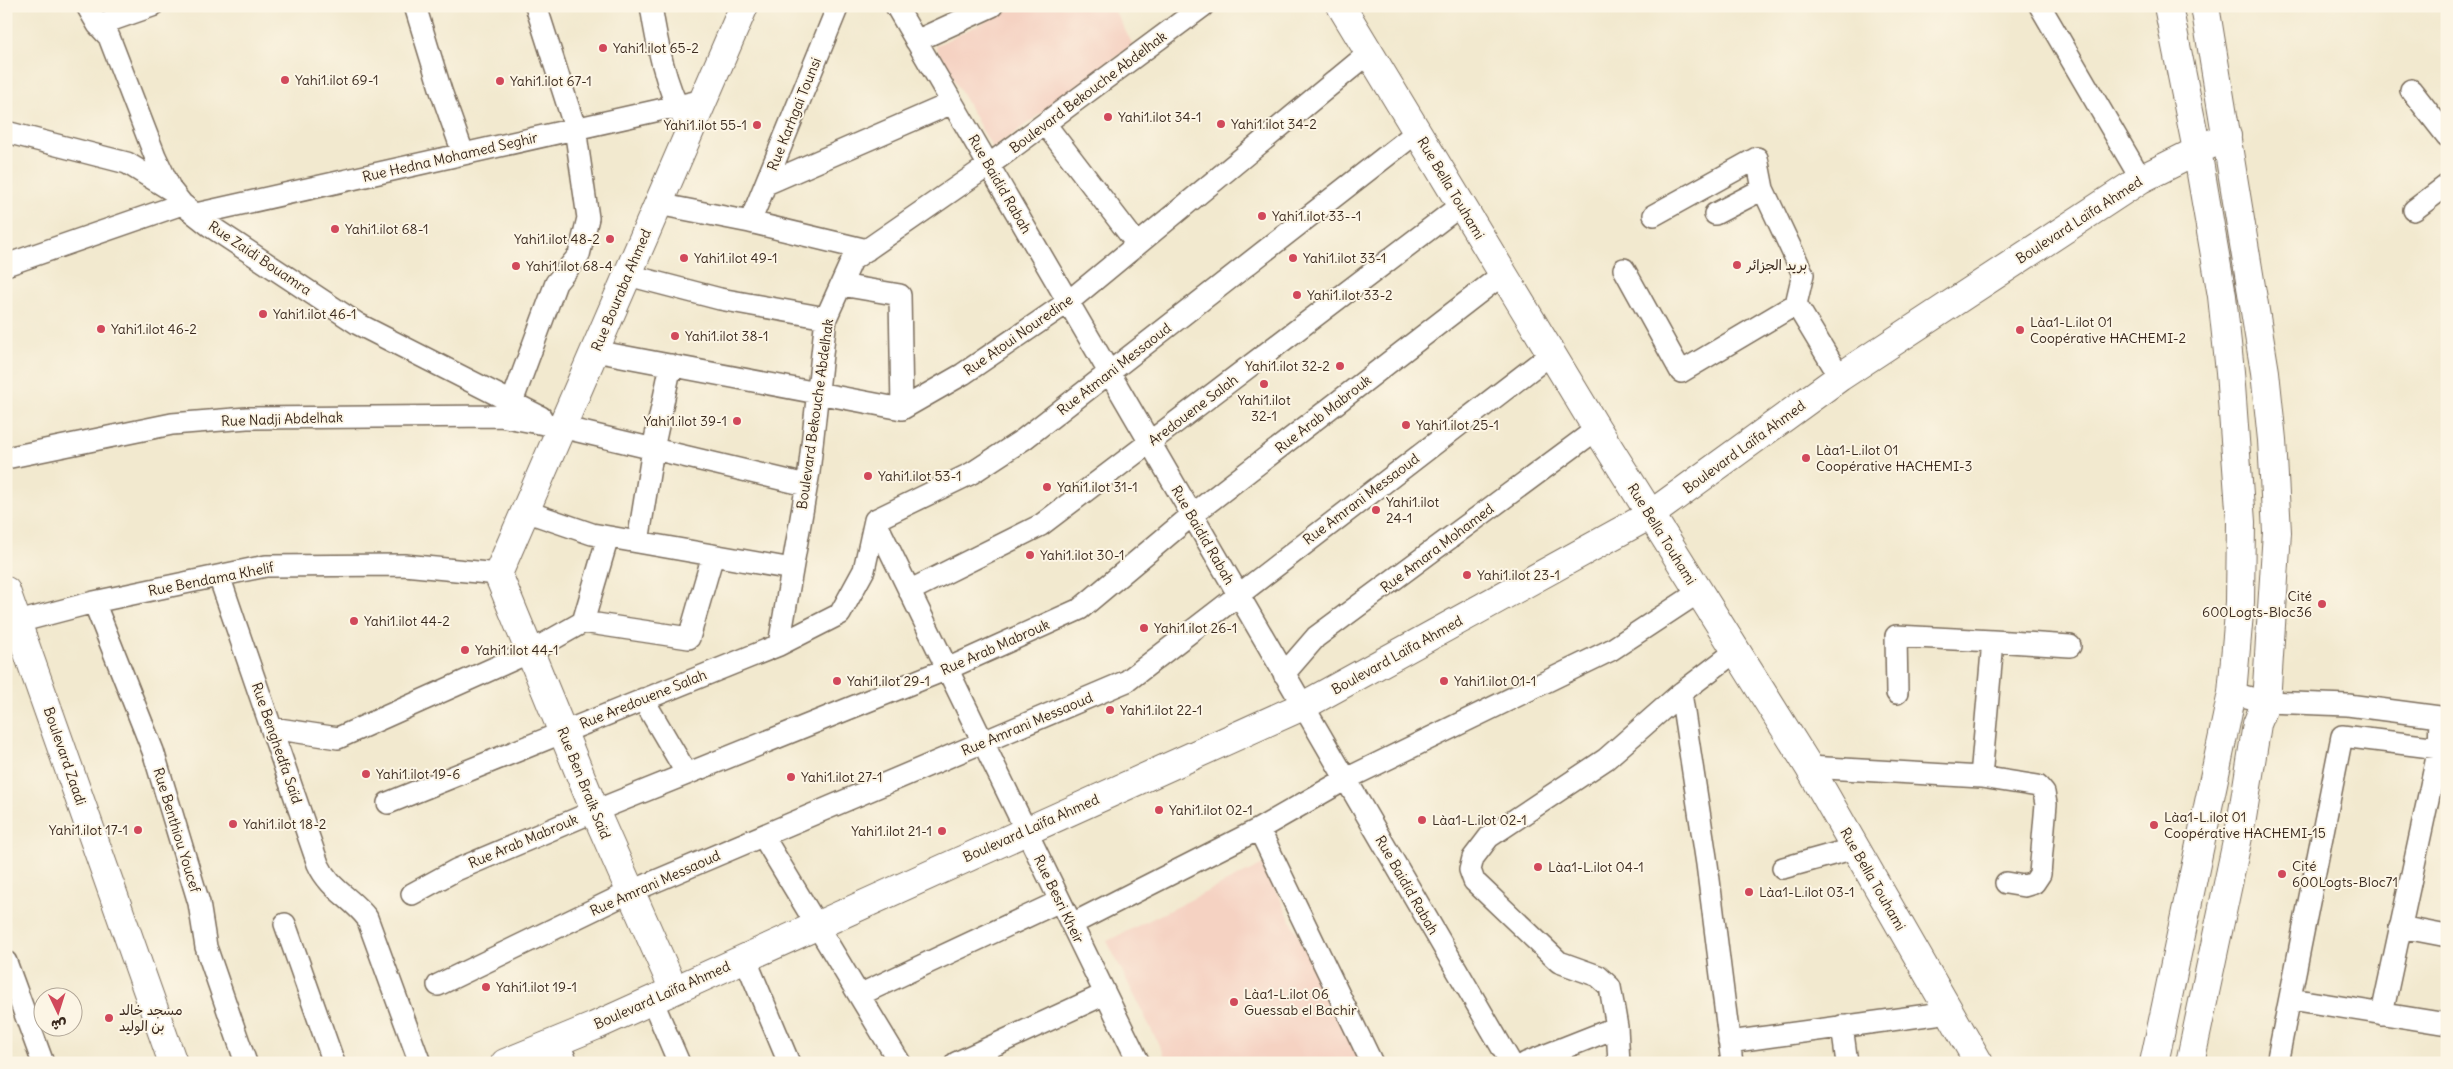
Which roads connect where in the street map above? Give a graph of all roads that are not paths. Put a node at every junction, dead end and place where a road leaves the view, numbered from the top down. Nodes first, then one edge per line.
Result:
1 (87, 6) edge
2 (152, 6) edge
3 (415, 6) edge
4 (536, 6) edge
5 (651, 6) edge
6 (744, 6) edge
7 (838, 6) edge
8 (896, 6) edge
9 (992, 6) edge
10 (1203, 6) edge
11 (1342, 6) edge
12 (2040, 6) edge
13 (2168, 6) edge
14 (2205, 6) edge
15 (98, 25) junction
16 (916, 41) junction
17 (1370, 53) junction
18 (2411, 90) dead end
19 (704, 100) junction
20 (952, 103) junction
21 (676, 106) junction
22 (1045, 124) junction
23 (575, 128) junction
24 (690, 131) junction
25 (6, 132) edge
26 (1417, 132) junction
27 (2227, 136) junction
28 (2447, 136) edge
29 (2197, 150) junction
30 (463, 154) junction
31 (988, 166) junction
32 (2140, 179) junction
33 (766, 184) junction
34 (2447, 185) edge
35 (1763, 189) junction
36 (183, 203) junction
37 (658, 204) junction
38 (1461, 205) junction
39 (2414, 210) dead end
40 (1715, 214) dead end
41 (1654, 215) dead end
42 (750, 222) junction
43 (1138, 244) junction
44 (867, 250) junction
45 (6, 265) edge
46 (1624, 269) dead end
47 (1503, 274) junction
48 (628, 275) junction
49 (841, 285) junction
50 (1068, 302) junction
51 (1796, 304) junction
52 (826, 318) junction
53 (594, 351) junction
54 (1551, 354) junction
55 (671, 365) junction
56 (1110, 373) junction
57 (1840, 377) junction
58 (819, 393) junction
59 (512, 402) junction
60 (902, 409) junction
61 (562, 427) junction
62 (1597, 429) junction
63 (1150, 442) junction
64 (653, 449) junction
65 (6, 458) edge
66 (806, 485) junction
67 (525, 511) junction
68 (1192, 515) junction
69 (1650, 515) junction
70 (875, 520) junction
71 (608, 537) junction
72 (638, 542) junction
73 (713, 555) junction
74 (792, 569) junction
75 (498, 574) junction
76 (219, 576) junction
77 (6, 591) edge
78 (909, 591) junction
79 (1699, 592) junction
80 (1238, 594) junction
81 (94, 602) junction
82 (18, 622) junction
83 (583, 622) junction
84 (1993, 641) junction
85 (779, 645) junction
86 (2070, 646) dead end
87 (1736, 651) junction
88 (530, 652) junction
89 (947, 669) junction
90 (1284, 674) junction
91 (1897, 692) dead end
92 (1681, 693) junction
93 (2232, 693) junction
94 (644, 699) junction
95 (2266, 702) junction
96 (2348, 704) junction
97 (1303, 706) junction
98 (2443, 717) edge
99 (272, 728) junction
100 (562, 731) junction
101 (2342, 736) junction
102 (983, 743) junction
103 (2439, 748) junction
104 (1809, 768) junction
105 (687, 774) junction
106 (1981, 776) junction
107 (1346, 780) junction
108 (388, 803) dead end
109 (595, 810) junction
110 (1259, 829) junction
111 (1026, 830) junction
112 (763, 836) junction
113 (1855, 848) junction
114 (1783, 868) dead end
115 (2006, 883) dead end
116 (630, 892) junction
117 (412, 894) dead end
118 (1060, 901) junction
119 (285, 924) dead end
120 (1072, 924) junction
121 (818, 925) junction
122 (2400, 927) junction
123 (2447, 936) edge
124 (745, 958) junction
125 (6, 962) edge
126 (438, 985) dead end
127 (1105, 994) junction
128 (663, 995) junction
129 (859, 995) junction
130 (2291, 999) junction
131 (14, 1003) edge
132 (1950, 1012) junction
133 (2382, 1014) junction
134 (2447, 1024) edge
135 (1842, 1026) junction
136 (1617, 1027) junction
137 (1728, 1042) junction
138 (562, 1052) edge
139 (1137, 1062) edge
140 (43, 1063) edge
141 (173, 1063) edge
142 (246, 1063) edge
143 (334, 1063) edge
144 (420, 1063) edge
145 (505, 1063) edge
146 (679, 1063) edge
147 (789, 1063) edge
148 (900, 1063) edge
149 (956, 1063) edge
150 (1372, 1063) edge
151 (1511, 1063) edge
152 (1526, 1063) edge
153 (1619, 1063) edge
154 (1732, 1063) edge
155 (1847, 1063) edge
156 (1979, 1063) edge
157 (2154, 1063) edge
158 (2190, 1063) edge
159 (2277, 1063) edge

1 - 15 street, Rue Zaidi Bouamra
2 - 15 street
3 - 30 street
4 - 23 street
5 - 21 street
6 - 19 street, Rue Bouraba Ahmed
7 - 33 street, Rue Karhgai Tounsi
8 - 16 street, Rue Baidid Rabah
9 - 16 street
10 - 22 street, Boulevard Bekouche Abdelhak
11 - 17 street, Rue Bella Touhami
12 - 32 street
13 - 29 street
14 - 27 street
15 - 36 street, Rue Zaidi Bouamra
16 - 20 street, Rue Baidid Rabah
17 - 26 street, Rue Bella Touhami
17 - 43 street, Rue Atoui Nouredine
18 - 28 street
19 - 21 street, Rue Hedna Mohamed Seghir
19 - 24 street, Rue Bouraba Ahmed
20 - 31 street, Rue Baidid Rabah
20 - 33 street
21 - 23 street, Rue Hedna Mohamed Seghir
21 - 24 street
22 - 31 street, Boulevard Bekouche Abdelhak
22 - 43 street
23 - 30 street, Rue Hedna Mohamed Seghir
23 - 59 street
24 - 37 street, Rue Bouraba Ahmed
25 - 36 street
26 - 38 street, Rue Bella Touhami
26 - 56 street, Rue Atmani Messaoud
27 - 29 street, Boulevard Laïfa Ahmed
27 - 95 street
29 - 32 street, Boulevard Laïfa Ahmed
29 - 93 street
30 - 36 street, Rue Hedna Mohamed Seghir
31 - 44 street, Boulevard Bekouche Abdelhak
31 - 50 street, Rue Baidid Rabah
32 - 57 street, Boulevard Laïfa Ahmed
33 - 42 street, Rue Karhgai Tounsi
34 - 39 street
35 - 40 street
35 - 41 street
35 - 51 street
36 - 45 street, Rue Hedna Mohamed Seghir
36 - 59 street, Rue Zaidi Bouamra
37 - 42 street
37 - 48 street, Rue Bouraba Ahmed
38 - 47 street, Rue Bella Touhami
38 - 63 street, Aredouene Salah
42 - 44 street
43 - 50 street, Rue Atoui Nouredine
44 - 49 street, Boulevard Bekouche Abdelhak
46 - 51 street
47 - 54 street, Rue Bella Touhami
47 - 68 street, Rue Arab Mabrouk
48 - 52 street
48 - 53 street, Rue Bouraba Ahmed
49 - 52 street, Boulevard Bekouche Abdelhak
49 - 60 street
50 - 56 street, Rue Baidid Rabah
50 - 60 street, Rue Atoui Nouredine
51 - 57 street
52 - 58 street, Boulevard Bekouche Abdelhak
53 - 55 street
53 - 61 street, Rue Bouraba Ahmed
54 - 62 street, Rue Bella Touhami
54 - 80 street, Rue Amrani Messaoud
55 - 58 street
55 - 64 street
56 - 63 street, Rue Baidid Rabah
56 - 70 street, Rue Atmani Messaoud
57 - 69 street, Boulevard Laïfa Ahmed
58 - 60 street
58 - 66 street, Boulevard Bekouche Abdelhak
59 - 61 street, Rue Zaidi Bouamra
61 - 64 street
61 - 65 street, Rue Nadji Abdelhak
61 - 67 street, Rue Bouraba Ahmed
62 - 69 street, Rue Bella Touhami
62 - 90 street, Rue Amara Mohamed
63 - 68 street, Rue Baidid Rabah
63 - 78 street, Aredouene Salah
64 - 66 street
64 - 72 street
66 - 74 street, Boulevard Bekouche Abdelhak
67 - 71 street
67 - 75 street, Rue Bouraba Ahmed
68 - 80 street, Rue Baidid Rabah
68 - 89 street, Rue Arab Mabrouk
69 - 79 street, Rue Bella Touhami
69 - 97 street, Boulevard Laïfa Ahmed
70 - 78 street, Rue Besri Kheir
70 - 85 street, Rue Aredouene Salah
71 - 72 street
71 - 83 street
72 - 73 street
73 - 74 street
73 - 83 street
74 - 85 street, Boulevard Bekouche Abdelhak
75 - 76 street, Rue Bendama Khelif
75 - 88 street, Rue Ben Braik Saïd
76 - 81 street, Rue Bendama Khelif
76 - 99 street, Rue Benghedfa Saïd
77 - 82 street, Boulevard Zaadi
78 - 89 street, Rue Besri Kheir
79 - 87 street, Rue Bella Touhami
79 - 107 street
80 - 90 street, Rue Baidid Rabah
80 - 102 street, Rue Amrani Messaoud
81 - 82 street, Rue Bendama Khelif
81 - 142 street, Rue Benthiou Youcef
82 - 141 street, Boulevard Zaadi
83 - 88 street
84 - 86 street
84 - 91 street
84 - 106 street
85 - 94 street, Rue Aredouene Salah
87 - 92 street
87 - 104 street, Rue Bella Touhami
88 - 99 street
88 - 100 street, Rue Ben Braik Saïd
89 - 102 street, Rue Besri Kheir
89 - 105 street, Rue Arab Mabrouk
90 - 97 street, Rue Baidid Rabah
92 - 136 street
92 - 137 street
93 - 95 street
93 - 157 street
94 - 100 street, Rue Aredouene Salah
94 - 105 street
95 - 96 street
95 - 158 street
96 - 98 street
96 - 101 street
97 - 107 street, Rue Baidid Rabah
97 - 111 street, Boulevard Laïfa Ahmed
98 - 103 street
99 - 144 street, Rue Benghedfa Saïd
100 - 108 street, Rue Aredouene Salah
100 - 109 street, Rue Ben Braik Saïd
101 - 103 street
101 - 130 street
102 - 111 street, Rue Besri Kheir
102 - 112 street, Rue Amrani Messaoud
103 - 122 street
104 - 106 street
104 - 113 street, Rue Bella Touhami
105 - 109 street, Rue Arab Mabrouk
106 - 115 street
107 - 110 street
107 - 151 street, Rue Baidid Rabah
109 - 116 street, Rue Ben Braik Saïd
109 - 117 street, Rue Arab Mabrouk
110 - 120 street
110 - 150 street
111 - 118 street, Rue Besri Kheir
111 - 121 street, Boulevard Laïfa Ahmed
112 - 116 street, Rue Amrani Messaoud
112 - 121 street
113 - 114 street
113 - 132 street, Rue Bella Touhami
116 - 126 street, Rue Amrani Messaoud
116 - 128 street, Rue Ben Braik Saïd
118 - 120 street, Rue Besri Kheir
118 - 129 street
119 - 143 street
120 - 127 street, Rue Besri Kheir
121 - 124 street, Boulevard Laïfa Ahmed
121 - 129 street
122 - 123 street
122 - 133 street
124 - 128 street, Boulevard Laïfa Ahmed
124 - 147 street
125 - 131 street
127 - 139 street, Rue Besri Kheir
127 - 149 street
128 - 138 street, Boulevard Laïfa Ahmed
128 - 146 street
129 - 148 street
130 - 133 street
130 - 159 street
131 - 140 street
132 - 135 street
132 - 156 street, Rue Bella Touhami
133 - 134 street
135 - 137 street
135 - 155 street
136 - 152 street
136 - 153 street
137 - 154 street
138 - 145 street, Boulevard Laïfa Ahmed

